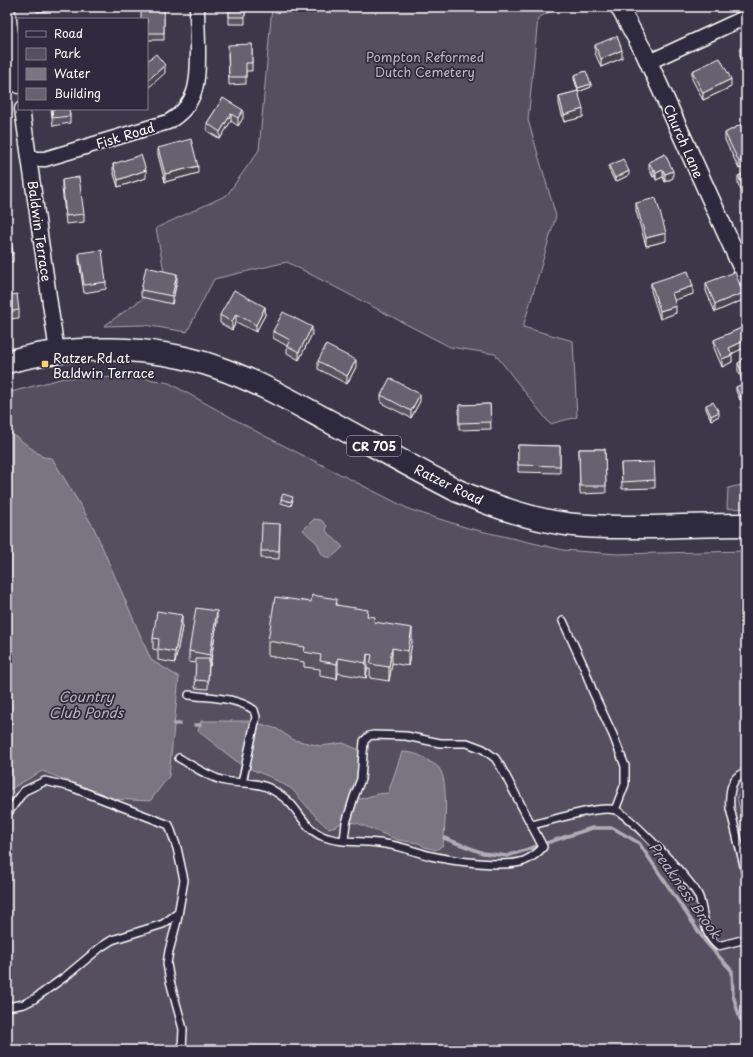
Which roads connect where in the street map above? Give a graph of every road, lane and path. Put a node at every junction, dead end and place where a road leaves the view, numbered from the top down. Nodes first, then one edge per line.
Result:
1 (7, 7) edge
2 (197, 7) edge
3 (618, 7) edge
4 (746, 17) edge
5 (648, 62) junction
6 (18, 79) edge
7 (22, 110) edge
8 (30, 159) junction
9 (746, 277) edge
10 (57, 352) junction
11 (7, 362) edge
12 (746, 525) edge
13 (563, 621) dead end
14 (189, 695) dead end
15 (179, 758) dead end
16 (746, 772) edge
17 (242, 783) junction
18 (615, 810) junction
19 (7, 814) edge
20 (532, 825) junction
21 (344, 840) junction
22 (746, 874) edge
23 (178, 914) junction
24 (746, 940) edge
25 (7, 1007) edge
26 (182, 1050) edge

1 - 6 street
2 - 8 street, Fisk Road
3 - 5 street, Church Lane
4 - 5 street
5 - 9 street, Church Lane
7 - 8 street, Baldwin Terrace
8 - 10 street, Baldwin Terrace
10 - 11 main road, Ratzer Road / CR 705
10 - 12 main road, Ratzer Road / CR 705
13 - 18 lane
14 - 17 lane
15 - 17 lane
16 - 22 lane
17 - 21 lane
18 - 20 lane
18 - 24 lane
19 - 23 lane
20 - 21 lane
20 - 21 lane
23 - 25 lane
23 - 26 lane

